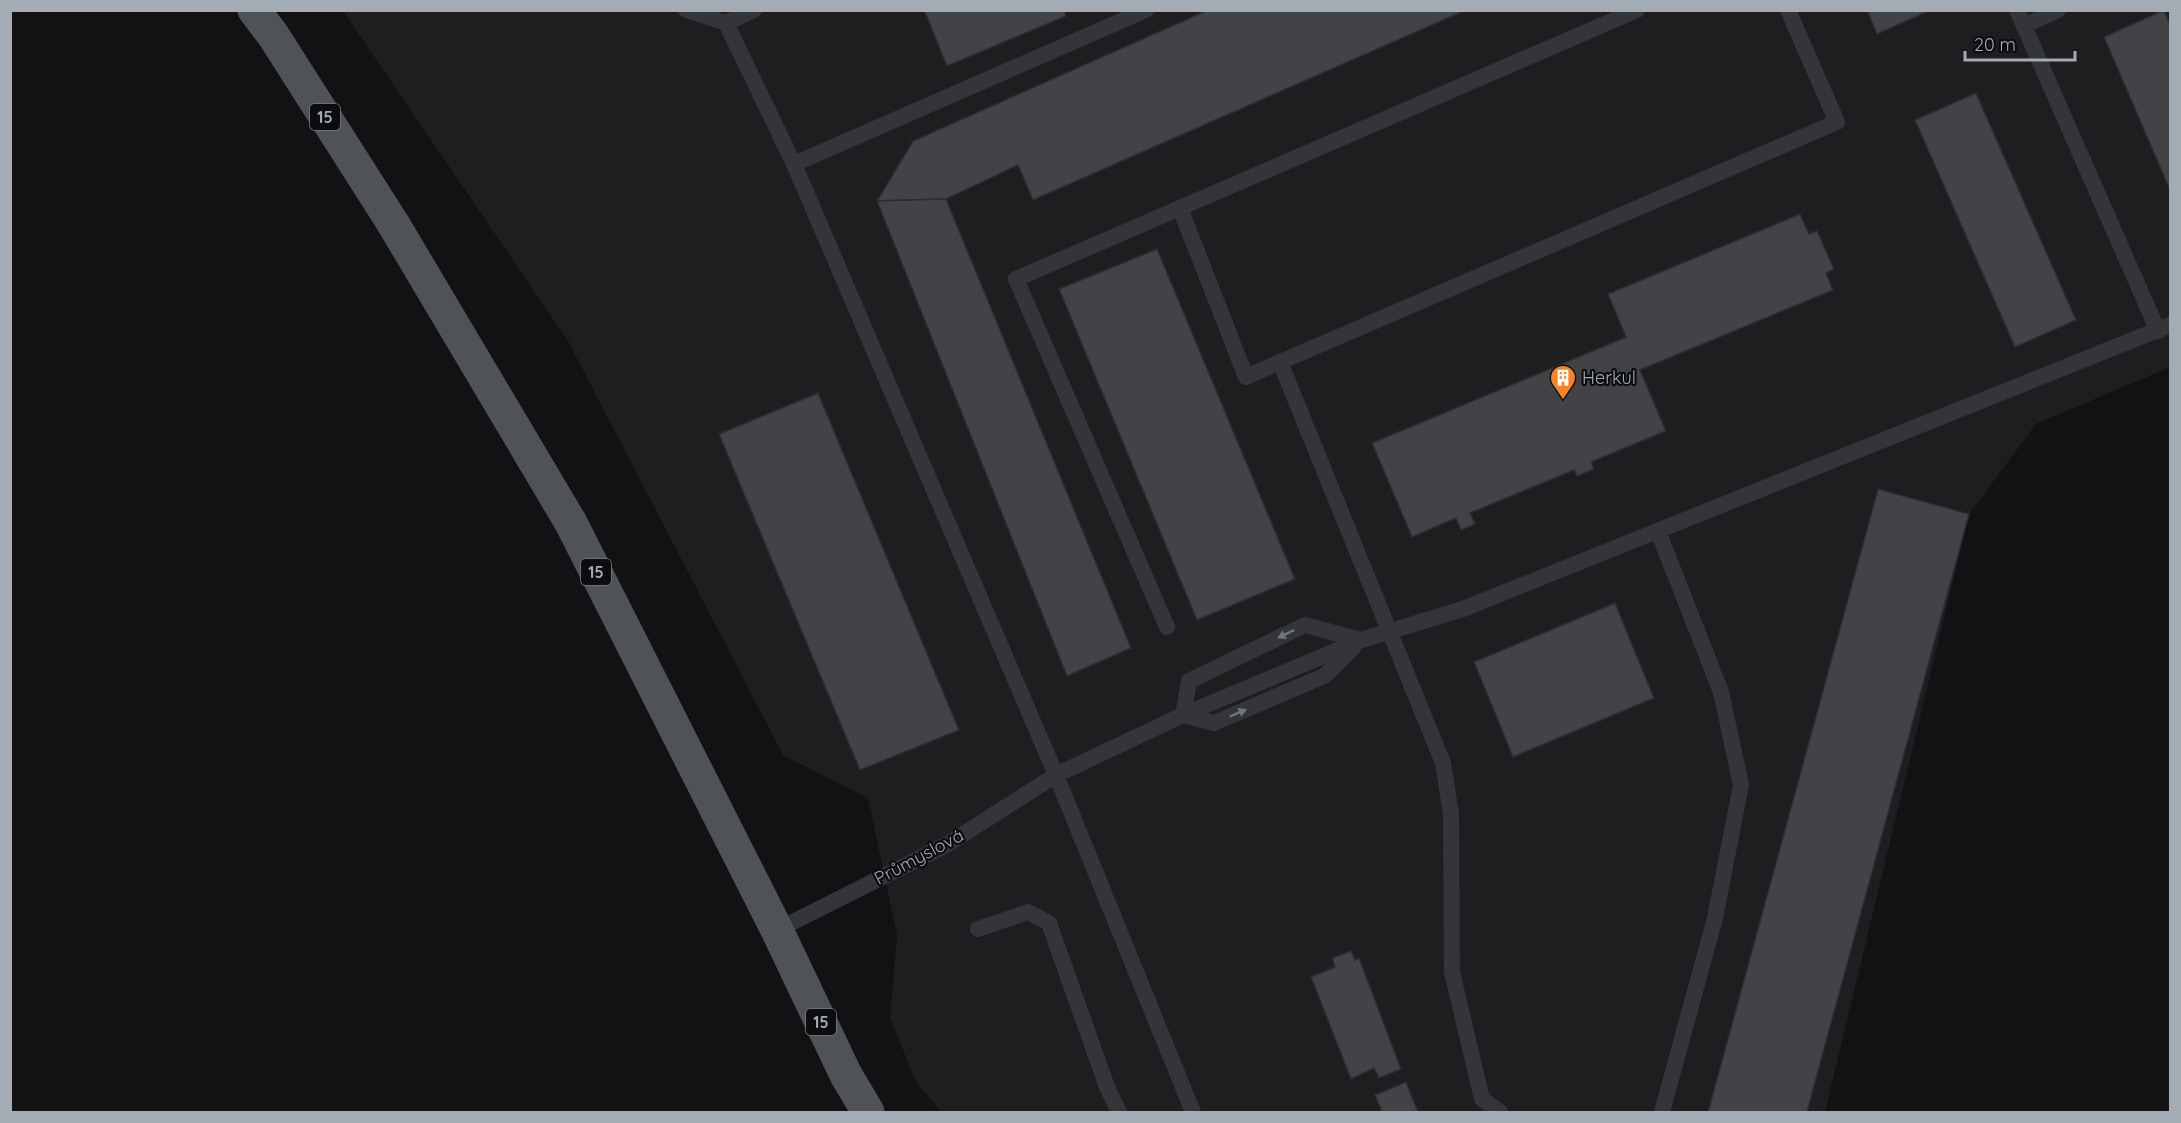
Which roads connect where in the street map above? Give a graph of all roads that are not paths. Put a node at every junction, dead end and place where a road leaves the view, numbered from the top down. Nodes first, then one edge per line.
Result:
1 (254, 10) edge
2 (686, 10) edge
3 (754, 10) edge
4 (1146, 10) edge
5 (1637, 10) edge
6 (1788, 10) edge
7 (2058, 10) edge
8 (1122, 15) edge
9 (2021, 18) edge
10 (726, 23) junction
11 (794, 164) junction
12 (1180, 208) junction
13 (2164, 328) edge
14 (1280, 362) junction
15 (1658, 531) junction
16 (1167, 627) dead end
17 (1390, 632) junction
18 (1361, 640) junction
19 (1183, 715) junction
20 (1056, 776) junction
21 (978, 929) dead end
22 (777, 930) junction
23 (868, 1109) edge
24 (1119, 1113) edge
25 (1193, 1113) edge
26 (1500, 1113) edge
27 (1662, 1113) edge

1 - 22 main road, 15
2 - 10 lane
3 - 10 lane
4 - 8 lane
5 - 12 lane
6 - 14 lane
7 - 9 lane
8 - 11 lane
9 - 13 lane
10 - 11 lane
11 - 20 lane
12 - 14 lane
12 - 16 lane
13 - 15 lane, Průmyslová
14 - 17 lane
15 - 17 lane, Průmyslová
15 - 27 lane
17 - 18 lane, Průmyslová
17 - 26 lane
18 - 19 lane, Průmyslová
18 -> 19 lane
19 - 20 lane, Průmyslová
20 - 22 lane, Průmyslová
20 - 25 lane
21 - 24 lane
22 - 23 main road, 15

